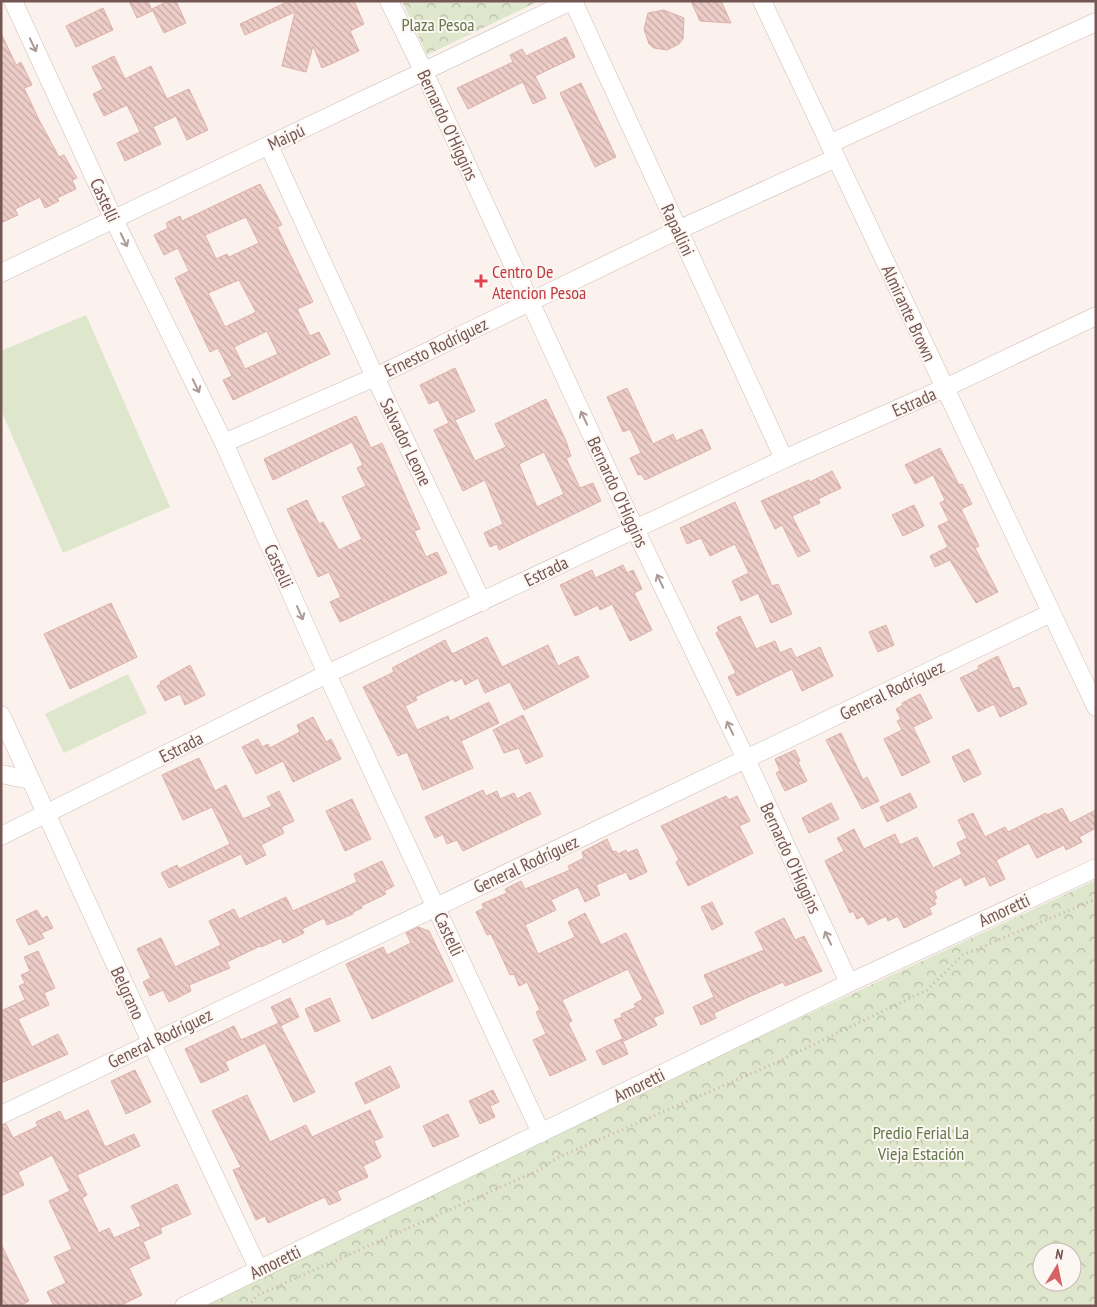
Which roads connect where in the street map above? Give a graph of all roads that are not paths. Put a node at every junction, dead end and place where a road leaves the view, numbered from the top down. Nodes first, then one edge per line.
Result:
1 (13, 1) edge
2 (389, 1) edge
3 (572, 1) edge
4 (762, 1) edge
5 (1096, 22) edge
6 (424, 72) junction
7 (268, 146) junction
8 (833, 151) junction
9 (114, 220) junction
10 (678, 230) junction
11 (1, 273) edge
12 (530, 301) junction
13 (1096, 316) edge
14 (375, 377) junction
15 (945, 388) junction
16 (224, 443) junction
17 (784, 459) junction
18 (635, 529) junction
19 (482, 602) junction
20 (1052, 613) junction
21 (327, 674) junction
22 (1096, 707) edge
23 (1, 715) edge
24 (746, 759) junction
25 (1, 774) edge
26 (30, 780) junction
27 (46, 815) junction
28 (1, 836) edge
29 (1096, 868) edge
30 (436, 906) junction
31 (849, 983) junction
32 (151, 1042) junction
33 (1, 1116) edge
34 (540, 1133) junction
35 (258, 1270) junction
36 (184, 1306) edge

1 -> 9 street, Castelli
2 - 6 street, Bernardo O'Higgins
3 - 6 street, Maipú
3 - 10 street, Rapallini
4 - 8 street, Almirante Brown
5 - 8 street, Ernesto Rodríguez
6 - 7 street, Maipú
6 - 12 street, Bernardo O'Higgins
7 - 9 street, Maipú
7 - 14 street, Salvador Leone
8 - 10 street, Ernesto Rodríguez
8 - 15 street, Almirante Brown
9 - 11 street, Maipú
9 -> 16 street, Castelli
10 - 12 street, Ernesto Rodríguez
10 - 17 street, Rapallini
12 - 14 street, Ernesto Rodríguez
18 -> 12 street, Bernardo O'Higgins
13 - 15 street, Estrada
14 - 16 street, Ernesto Rodríguez
14 - 19 street, Salvador Leone
15 - 17 street, Estrada
15 - 20 street, Almirante Brown
16 -> 21 street, Castelli
17 - 18 street, Estrada
18 - 19 street, Estrada
24 -> 18 street, Bernardo O'Higgins
19 - 21 street, Estrada
20 - 22 street, Almirante Brown
20 - 24 street, General Rodríguez
21 - 27 street, Estrada
21 - 30 street, Castelli
23 - 26 street, Belgrano
24 - 30 street, General Rodríguez
31 -> 24 street, Bernardo O'Higgins
25 - 26 street
26 - 27 street, Belgrano
27 - 28 street, Estrada
27 - 32 street, Belgrano
29 - 31 street, Amoretti
30 - 32 street, General Rodríguez
30 - 34 street, Castelli
31 - 34 street, Amoretti
32 - 33 street, General Rodríguez
32 - 35 street, Belgrano
34 - 35 street, Amoretti
35 - 36 street, Amoretti

